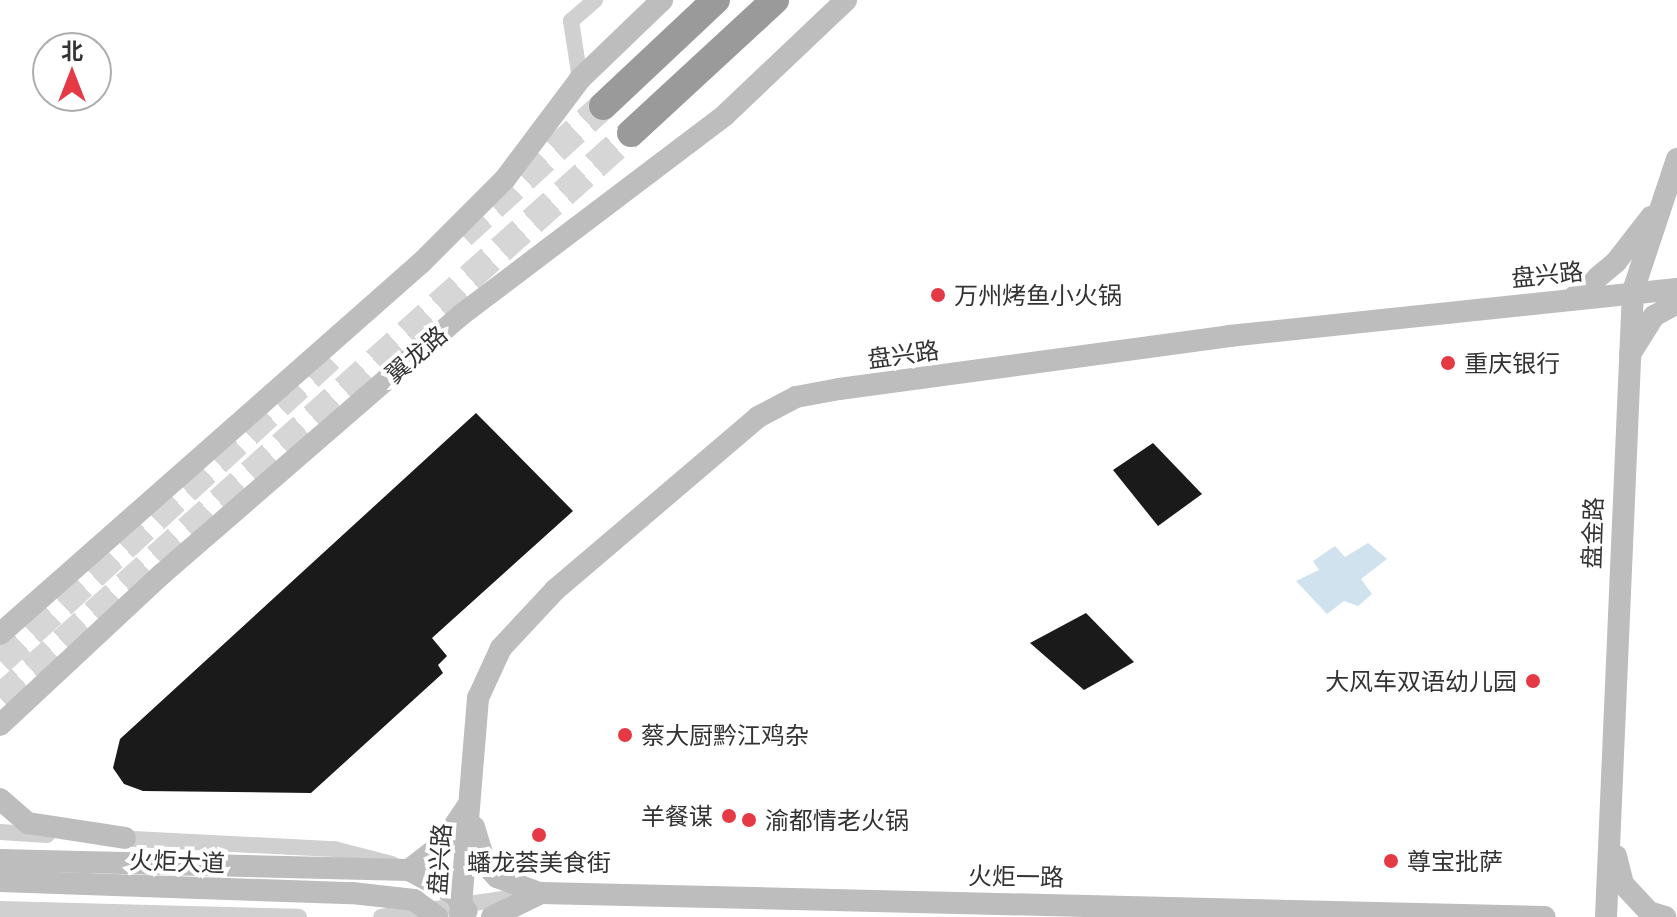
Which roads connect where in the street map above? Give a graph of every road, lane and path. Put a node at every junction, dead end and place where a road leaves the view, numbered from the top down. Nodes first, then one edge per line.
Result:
1 (595, 0) edge
2 (662, 0) edge
3 (716, 0) edge
4 (775, 0) edge
5 (846, 0) edge
6 (580, 79) junction
7 (603, 106) tunnel mouth
8 (631, 133) tunnel mouth
9 (1677, 159) edge
10 (1661, 203) junction
11 (1677, 289) edge
12 (1633, 291) junction
13 (1573, 298) junction
14 (1677, 303) edge
15 (1629, 356) junction
16 (0, 634) edge
17 (0, 725) edge
18 (0, 799) edge
19 (470, 803) junction
20 (1609, 828) junction
21 (0, 832) edge
22 (125, 838) junction
23 (0, 860) edge
24 (409, 870) junction
25 (0, 881) edge
26 (351, 883) junction
27 (541, 893) junction
28 (0, 909) edge
29 (464, 912) edge
30 (433, 913) edge
31 (299, 917) edge
32 (381, 917) edge
33 (492, 917) edge
34 (1539, 917) edge
35 (1545, 917) edge
36 (1606, 917) edge
37 (1665, 917) edge

1 - 6 street
2 - 6 main road
3 - 7 highway
4 - 8 highway
5 - 17 main road, 翼龙路
6 - 16 main road
9 - 10 main road, 盘金路
10 - 12 main road, 盘金路
10 - 13 main road
11 - 12 main road, 盘兴路
12 - 13 main road, 盘兴路
12 - 15 main road, 盘金路
13 - 19 main road, 盘兴路
14 - 15 main road
15 - 20 main road, 盘金路
18 - 22 main road
19 - 24 main road
19 - 27 main road
19 - 29 main road, 盘兴路
20 - 36 main road, 盘金路
20 - 37 main road
21 - 22 street
22 - 24 street
23 - 26 main road, 火炬大道
24 - 26 main road
24 - 29 main road
25 - 26 main road, 火炬大道
26 - 30 main road
27 - 29 street
27 - 33 main road, 火炬一路
27 - 34 main road, 火炬一路
28 - 31 street
29 - 30 street
30 - 32 street
34 - 35 main road, 火炬一路

